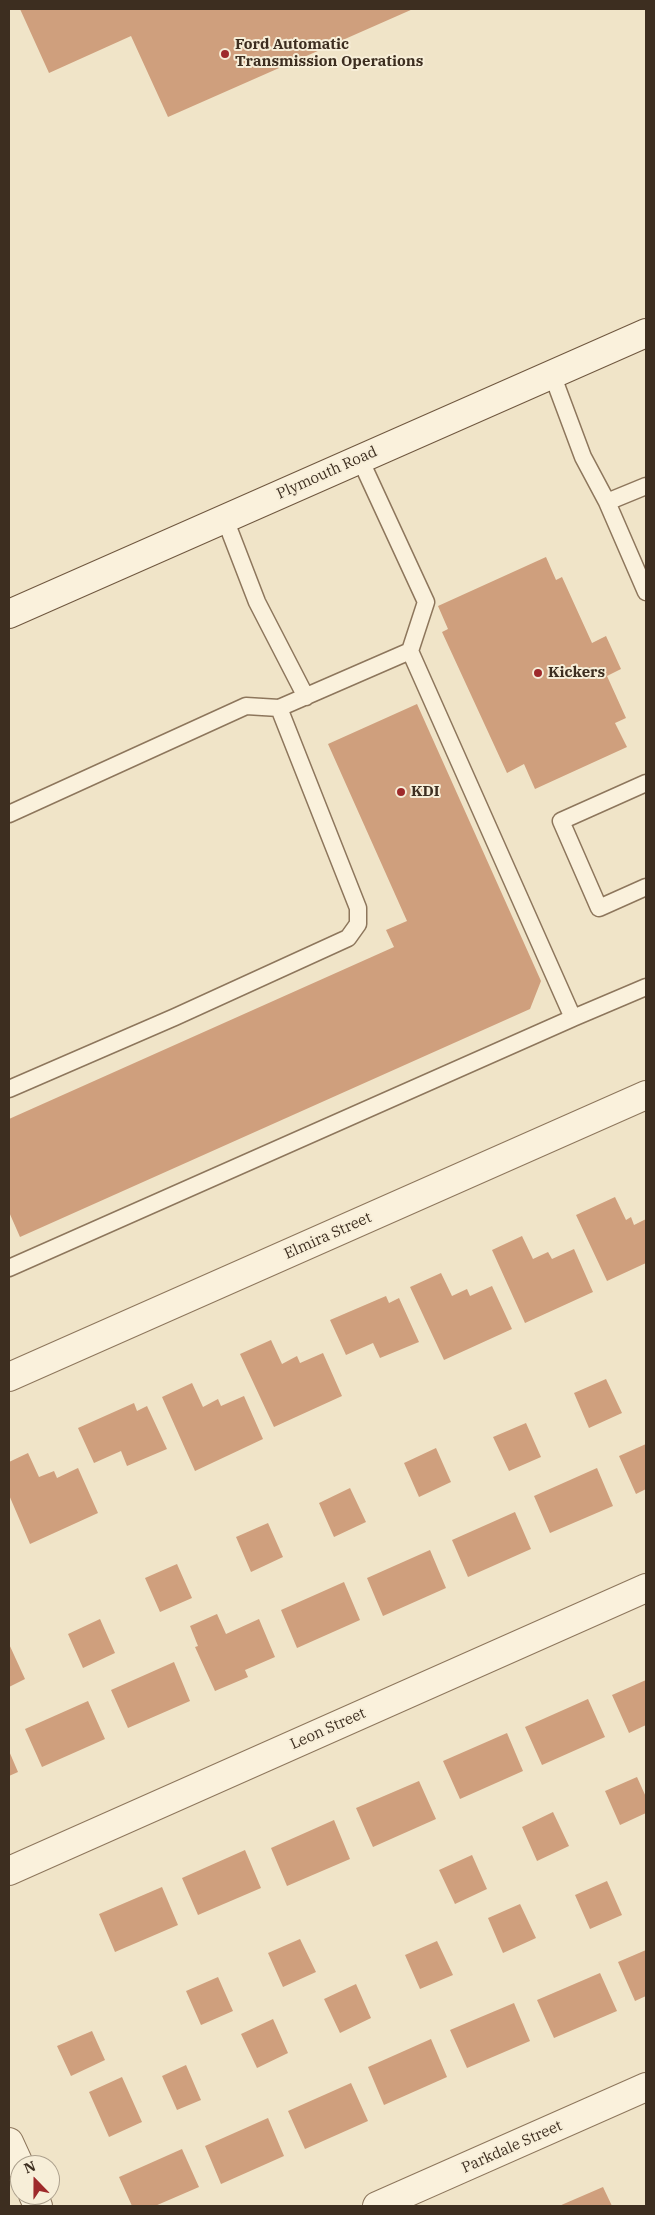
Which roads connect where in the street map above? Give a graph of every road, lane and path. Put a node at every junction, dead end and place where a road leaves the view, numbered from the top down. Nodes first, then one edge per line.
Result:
1 (646, 333) edge
2 (552, 374) junction
3 (360, 459) junction
4 (646, 486) edge
5 (608, 502) junction
6 (225, 519) junction
7 (646, 592) edge
8 (9, 614) edge
9 (410, 651) junction
10 (306, 697) junction
11 (279, 708) junction
12 (646, 783) edge
13 (9, 814) edge
14 (646, 887) edge
15 (646, 987) edge
16 (573, 1018) junction
17 (9, 1089) edge
18 (646, 1095) edge
19 (9, 1268) edge
20 (9, 1377) edge
21 (646, 1588) edge
22 (9, 1870) edge
23 (646, 2087) edge
24 (9, 2142) edge
25 (15, 2155) edge
26 (377, 2206) edge

1 - 2 street, Plymouth Road
2 - 3 street, Plymouth Road
2 - 5 lane
3 - 6 street, Plymouth Road
3 - 9 lane
4 - 5 lane
5 - 7 lane
6 - 8 street, Plymouth Road
6 - 10 lane
9 - 10 lane
9 - 16 lane
10 - 11 lane
11 - 13 lane
11 - 17 lane
12 - 14 lane
15 - 16 lane
16 - 19 lane
18 - 20 street, Elmira Street
21 - 22 street, Leon Street
23 - 26 street, Parkdale Street
24 - 25 street

